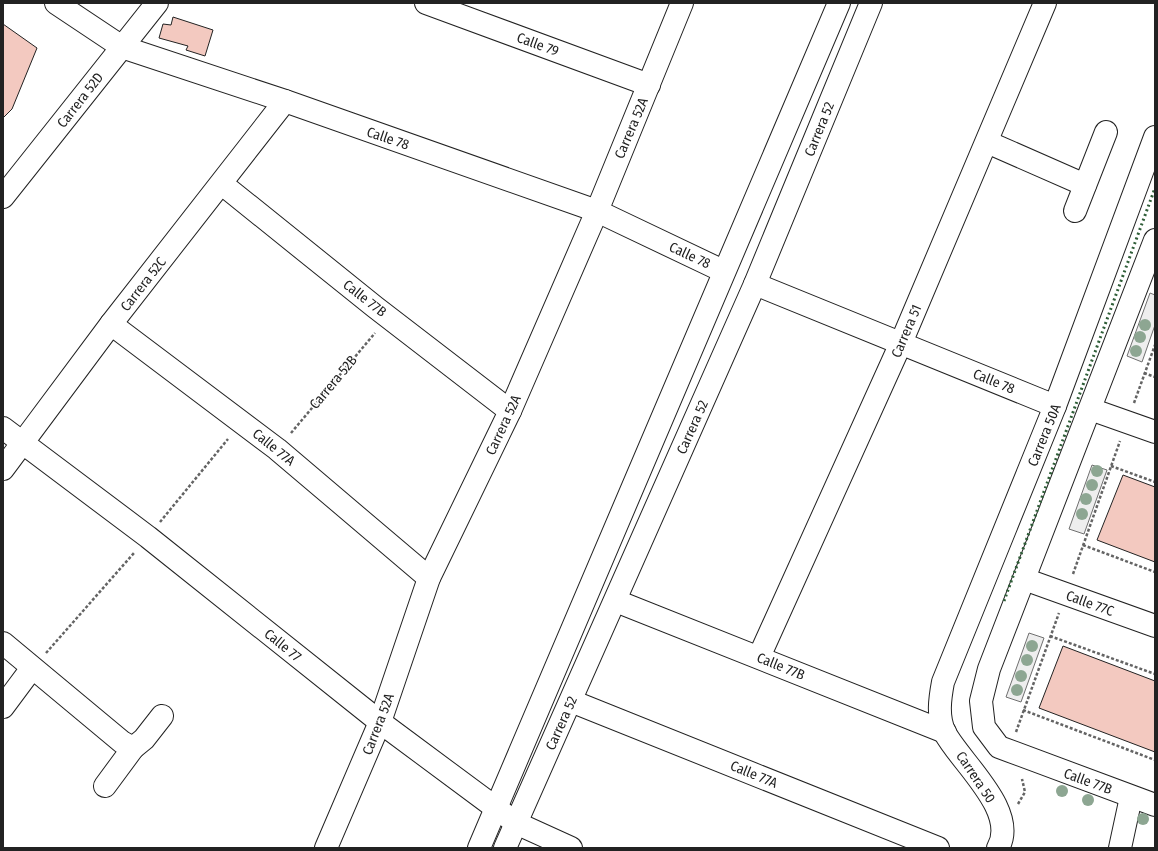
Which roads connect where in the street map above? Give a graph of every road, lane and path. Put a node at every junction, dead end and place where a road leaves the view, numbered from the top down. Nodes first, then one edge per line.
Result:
1 (56, 3) edge
2 (157, 3) edge
3 (426, 3) edge
4 (682, 3) edge
5 (839, 3) edge
6 (871, 3) edge
7 (1045, 3) edge
8 (122, 47) junction
9 (649, 85) junction
10 (285, 101) junction
11 (1106, 132) dead end
12 (1155, 137) edge
13 (987, 142) junction
14 (222, 184) junction
15 (1085, 185) junction
16 (3, 197) edge
17 (597, 211) junction
18 (1075, 211) dead end
19 (1155, 240) edge
20 (723, 271) junction
21 (755, 284) junction
22 (389, 316) junction
23 (111, 324) junction
24 (901, 343) junction
25 (1155, 344) edge
26 (1144, 373) junction
27 (1155, 377) edge
28 (1055, 406) junction
29 (1090, 409) junction
30 (510, 411) junction
31 (1127, 422) junction
32 (3, 428) edge
33 (1155, 432) edge
34 (22, 443) junction
35 (277, 449) junction
36 (1111, 466) junction
37 (3, 469) edge
38 (1155, 482) edge
39 (1083, 545) junction
40 (1155, 572) edge
41 (429, 578) junction
42 (1024, 579) junction
43 (1066, 594) junction
44 (616, 601) junction
45 (1155, 626) edge
46 (1050, 636) junction
47 (3, 643) edge
48 (759, 657) junction
49 (32, 668) junction
50 (1155, 674) edge
51 (571, 701) junction
52 (3, 706) edge
53 (1023, 710) junction
54 (162, 716) dead end
55 (380, 722) junction
56 (945, 732) junction
57 (133, 748) junction
58 (1019, 755) junction
59 (1155, 760) edge
60 (105, 786) dead end
61 (1131, 797) junction
62 (1155, 805) edge
63 (496, 808) junction
64 (516, 823) junction
65 (1000, 839) edge
66 (326, 848) edge
67 (479, 848) edge
68 (505, 848) edge
69 (571, 848) edge
70 (938, 848) edge
71 (1120, 848) edge

1 - 8 street, Calle 78
2 - 8 street, Carrera 52D
3 - 9 street, Calle 79
4 - 9 street, Carrera 52A
5 - 20 street, Carrera 52
6 - 21 street, Carrera 52
7 - 13 street, Carrera 51
8 - 10 street, Calle 78
8 - 16 street, Carrera 52D
9 - 17 street, Carrera 52A
10 - 14 street, Carrera 52C
10 - 17 street, Calle 78
11 - 15 street
12 - 28 street, Carrera 50A
13 - 15 street
13 - 24 street, Carrera 51
14 - 22 street, Calle 77B
14 - 23 street, Carrera 52C
15 - 18 street
17 - 20 street, Calle 78
17 - 30 street, Carrera 52A
19 - 29 street
20 - 63 street, Carrera 52
21 - 24 street, Calle 78
21 - 44 street, Carrera 52
22 - 30 street, Calle 77B
22 - 35 path, Carrera 52B
23 - 34 street, Carrera 52C
23 - 35 street, Calle 77A
24 - 28 street, Calle 78
24 - 48 street, Carrera 51
25 - 26 path
26 - 27 path
26 - 31 path
28 - 56 street, Carrera 50A
29 - 31 street
29 - 42 street
30 - 41 street, Carrera 52A
31 - 33 street
31 - 36 path
32 - 34 street, Calle 77
34 - 37 street, Carrera 52C
34 - 55 street, Calle 77
35 - 41 street, Calle 77A
36 - 38 path
36 - 39 path
39 - 40 path
39 - 43 path
41 - 55 street, Carrera 52A
42 - 43 street, Calle 77C
42 - 58 street, Calle 77B
43 - 45 street, Calle 77C
43 - 46 path
44 - 48 street, Calle 77B
44 - 51 street, Carrera 52
46 - 50 path
46 - 53 path
47 - 49 street
48 - 56 street, Calle 77B
49 - 52 street
49 - 57 street
51 - 64 street, Carrera 52
51 - 70 street, Calle 77A
53 - 58 path
53 - 59 path
54 - 57 street
55 - 63 street, Calle 77
55 - 66 street, Carrera 52A
56 - 65 street, Carrera 50
57 - 60 street
58 - 61 street, Calle 77B
58 - 65 path
61 - 62 street, Calle 77B
61 - 71 street
63 - 64 street, Calle 77
63 - 67 street, Carrera 52
64 - 68 street, Carrera 52
64 - 69 street, Calle 77

